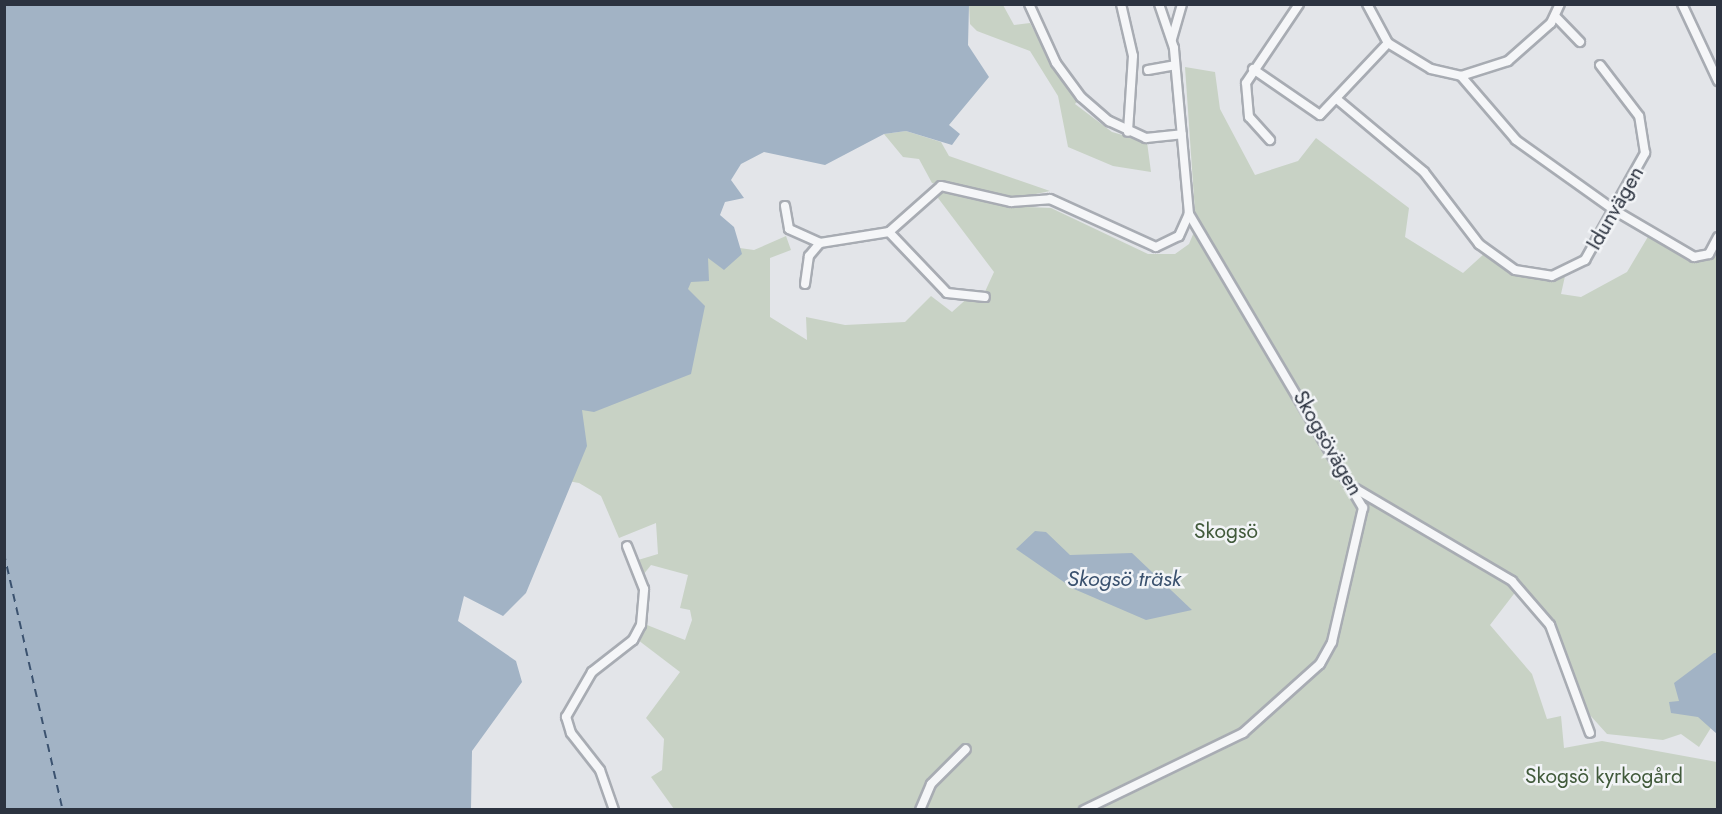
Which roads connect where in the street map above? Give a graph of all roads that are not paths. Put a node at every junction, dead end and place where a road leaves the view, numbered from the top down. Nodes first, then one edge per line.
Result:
1 (1029, 4) edge
2 (1121, 4) edge
3 (1159, 4) edge
4 (1182, 4) edge
5 (1299, 4) edge
6 (1367, 4) edge
7 (1560, 4) edge
8 (1683, 4) edge
9 (1555, 16) junction
10 (1172, 39) junction
11 (1580, 42) dead end
12 (1388, 43) junction
13 (1176, 65) junction
14 (1600, 65) dead end
15 (1148, 69) dead end
16 (1253, 69) junction
17 (1461, 76) junction
18 (1718, 81) edge
19 (1338, 100) junction
20 (1128, 132) junction
21 (1182, 134) junction
22 (1270, 140) dead end
23 (785, 206) dead end
24 (1614, 210) junction
25 (1189, 214) junction
26 (889, 232) junction
27 (1718, 237) edge
28 (820, 243) junction
29 (805, 284) dead end
30 (985, 297) dead end
31 (1355, 488) junction
32 (627, 546) dead end
33 (1590, 733) dead end
34 (966, 748) dead end
35 (614, 810) edge
36 (921, 810) edge
37 (1084, 810) edge

1 - 20 street
2 - 20 street
3 - 10 street, Skogsövägen
4 - 10 street
5 - 16 street
6 - 12 street
7 - 9 street
8 - 18 street
9 - 11 street
9 - 17 street
10 - 13 street, Skogsövägen
12 - 17 street
12 - 19 street
13 - 15 street
13 - 21 street, Skogsövägen
14 - 24 street, Idunvägen
16 - 19 street
16 - 22 street
17 - 24 street
19 - 24 street, Idunvägen
20 - 21 street
21 - 25 street, Skogsövägen
23 - 28 street
24 - 27 street
25 - 26 street
25 - 31 street, Skogsövägen
26 - 28 street
26 - 30 street
28 - 29 street
31 - 33 street
31 - 37 street, Skogsövägen
32 - 35 street
34 - 36 street

